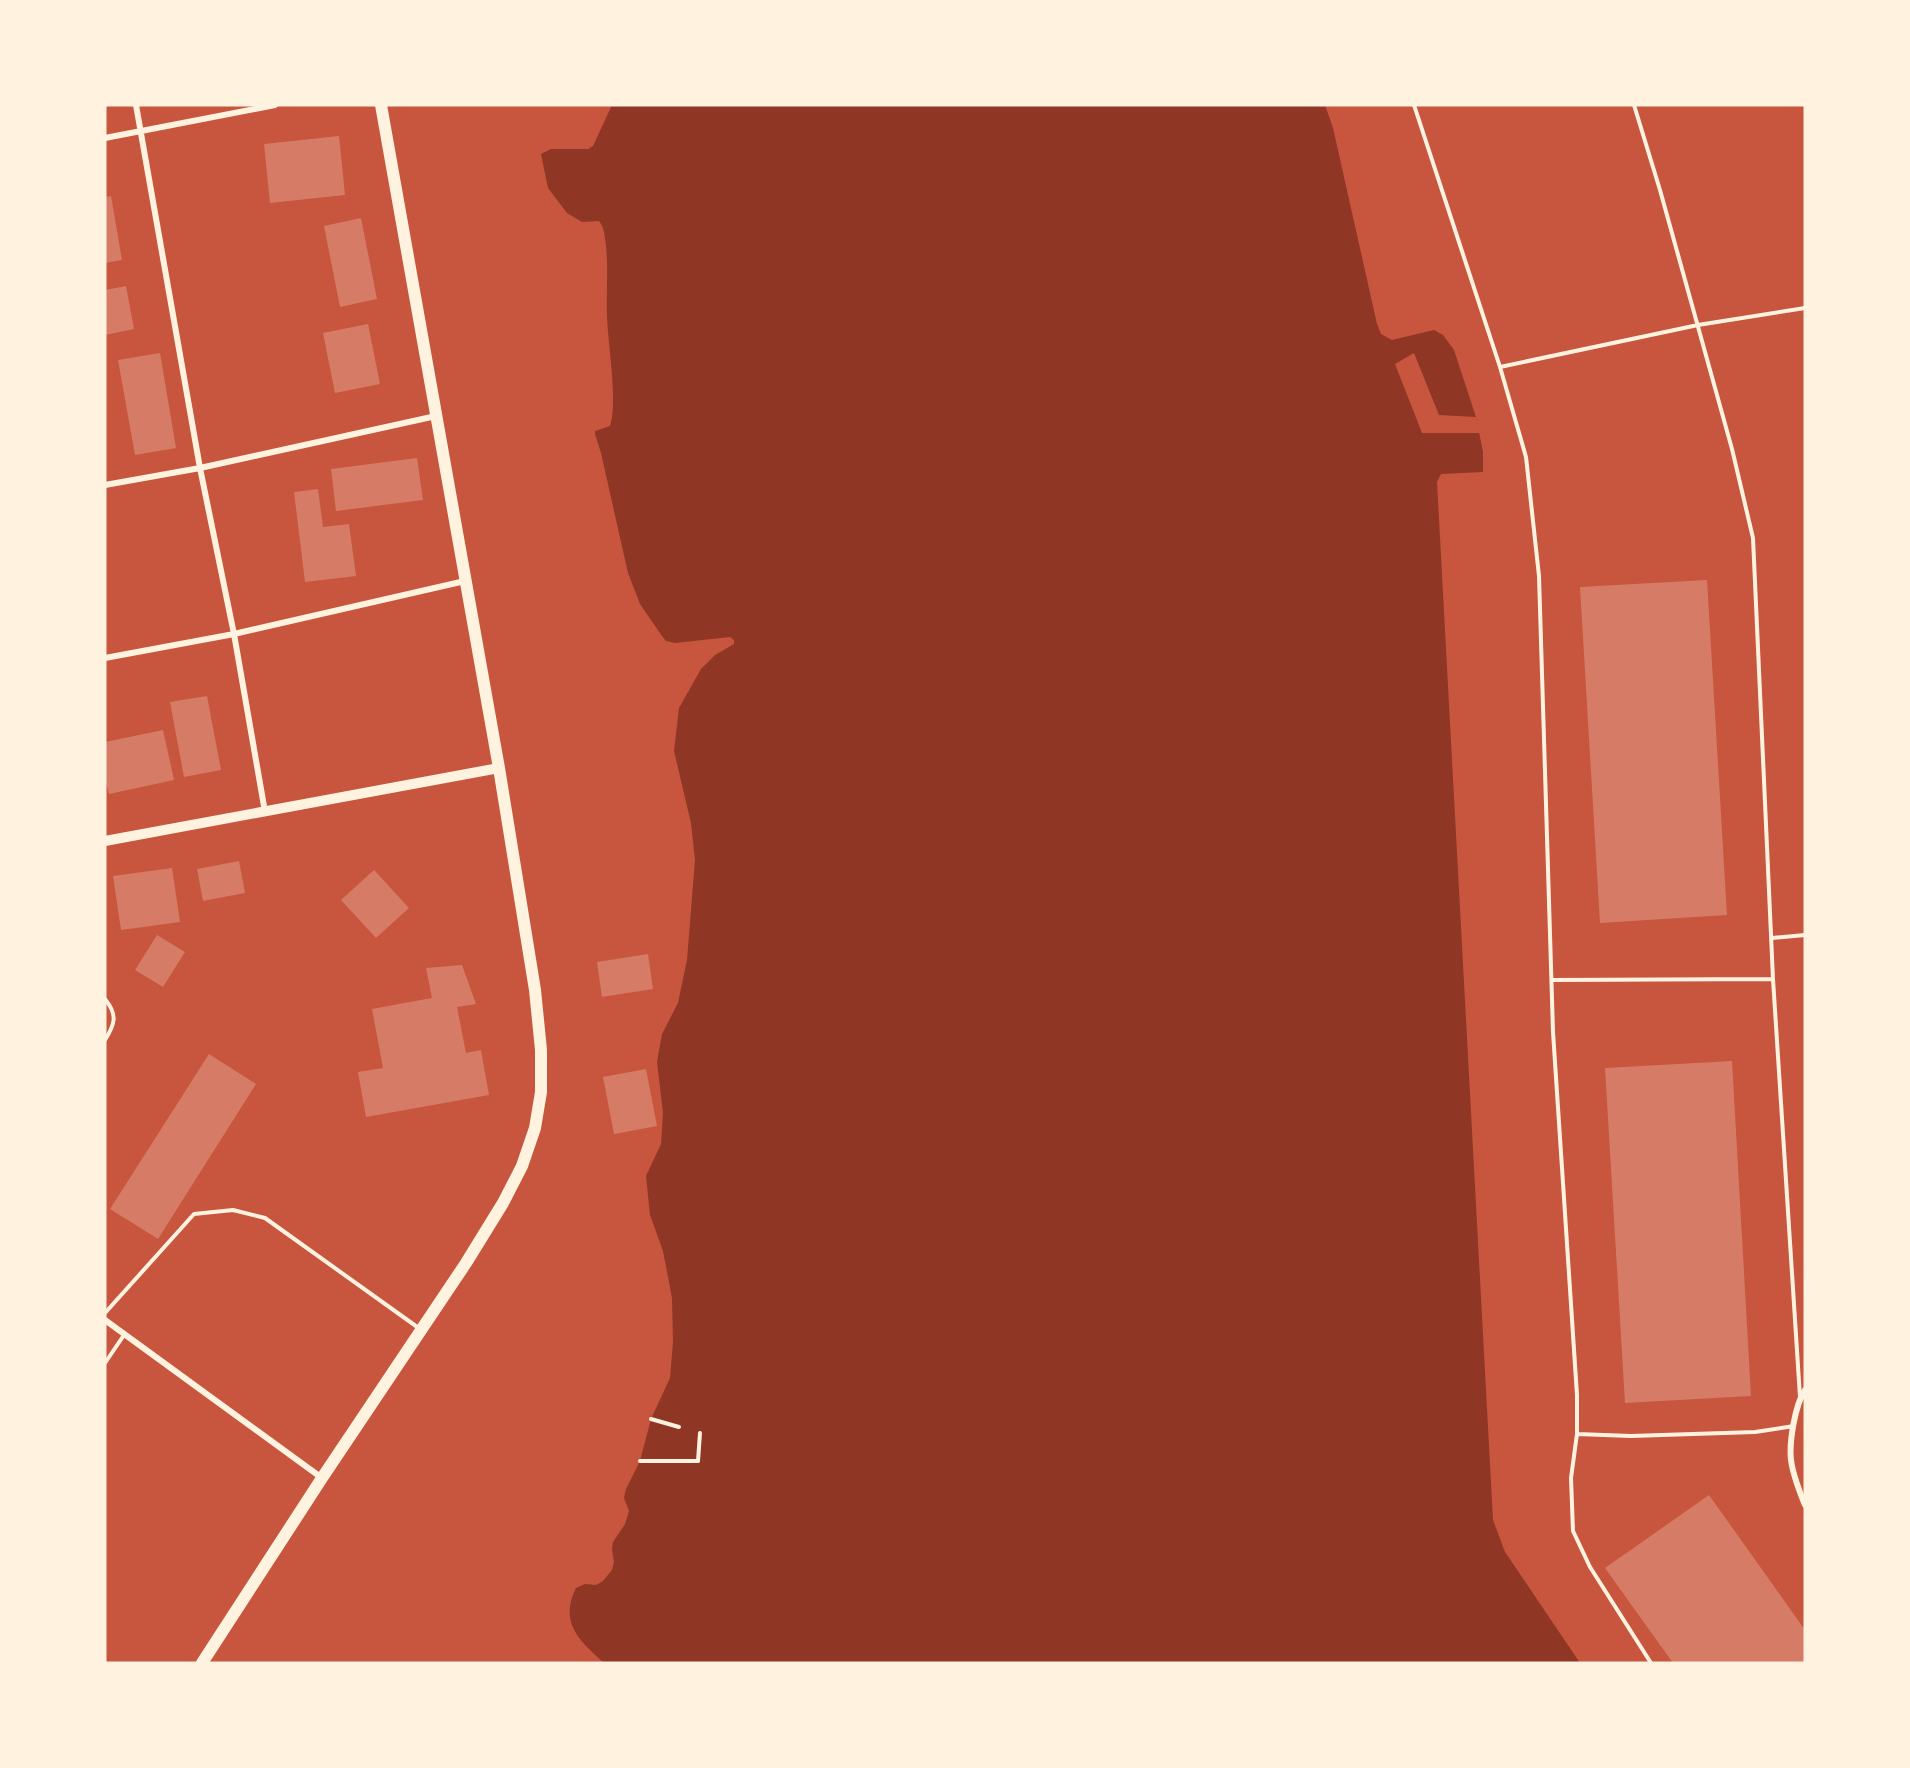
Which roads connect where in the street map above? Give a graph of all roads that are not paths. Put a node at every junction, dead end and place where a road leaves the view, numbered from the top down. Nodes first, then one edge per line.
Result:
1 (136, 105) edge
2 (276, 105) edge
3 (381, 105) edge
4 (1414, 105) edge
5 (1634, 105) edge
6 (141, 132) junction
7 (105, 138) edge
8 (1805, 308) edge
9 (1698, 325) junction
10 (1500, 367) junction
11 (436, 416) junction
12 (200, 468) junction
13 (105, 485) edge
14 (466, 581) junction
15 (234, 634) junction
16 (105, 658) edge
17 (499, 768) junction
18 (265, 812) junction
19 (105, 841) edge
20 (1805, 935) edge
21 (1772, 938) junction
22 (1773, 979) junction
23 (1552, 980) junction
24 (105, 999) edge
25 (105, 1040) edge
26 (105, 1312) edge
27 (105, 1320) edge
28 (422, 1330) junction
29 (125, 1334) junction
30 (105, 1363) edge
31 (1805, 1390) edge
32 (1800, 1397) junction
33 (1794, 1426) junction
34 (1577, 1434) junction
35 (321, 1478) junction
36 (1805, 1505) edge
37 (202, 1663) edge
38 (1651, 1663) edge

1 - 6 street
2 - 6 street
3 - 11 main road
4 - 10 lane
5 - 9 lane
6 - 7 street
6 - 12 street
8 - 9 lane
9 - 10 lane
9 - 21 lane
10 - 23 lane
11 - 12 street
11 - 14 main road
12 - 13 street
12 - 15 street
14 - 15 street
14 - 17 main road
15 - 16 street
15 - 18 street
17 - 18 street
17 - 28 main road
18 - 19 street
20 - 21 lane
21 - 22 lane
22 - 23 lane
22 - 32 lane
23 - 34 lane
24 - 25 lane
26 - 28 lane
27 - 29 street
28 - 35 main road
29 - 30 lane
29 - 35 street
31 - 32 street
32 - 33 street
33 - 34 lane
33 - 36 street
34 - 38 lane
35 - 37 main road

